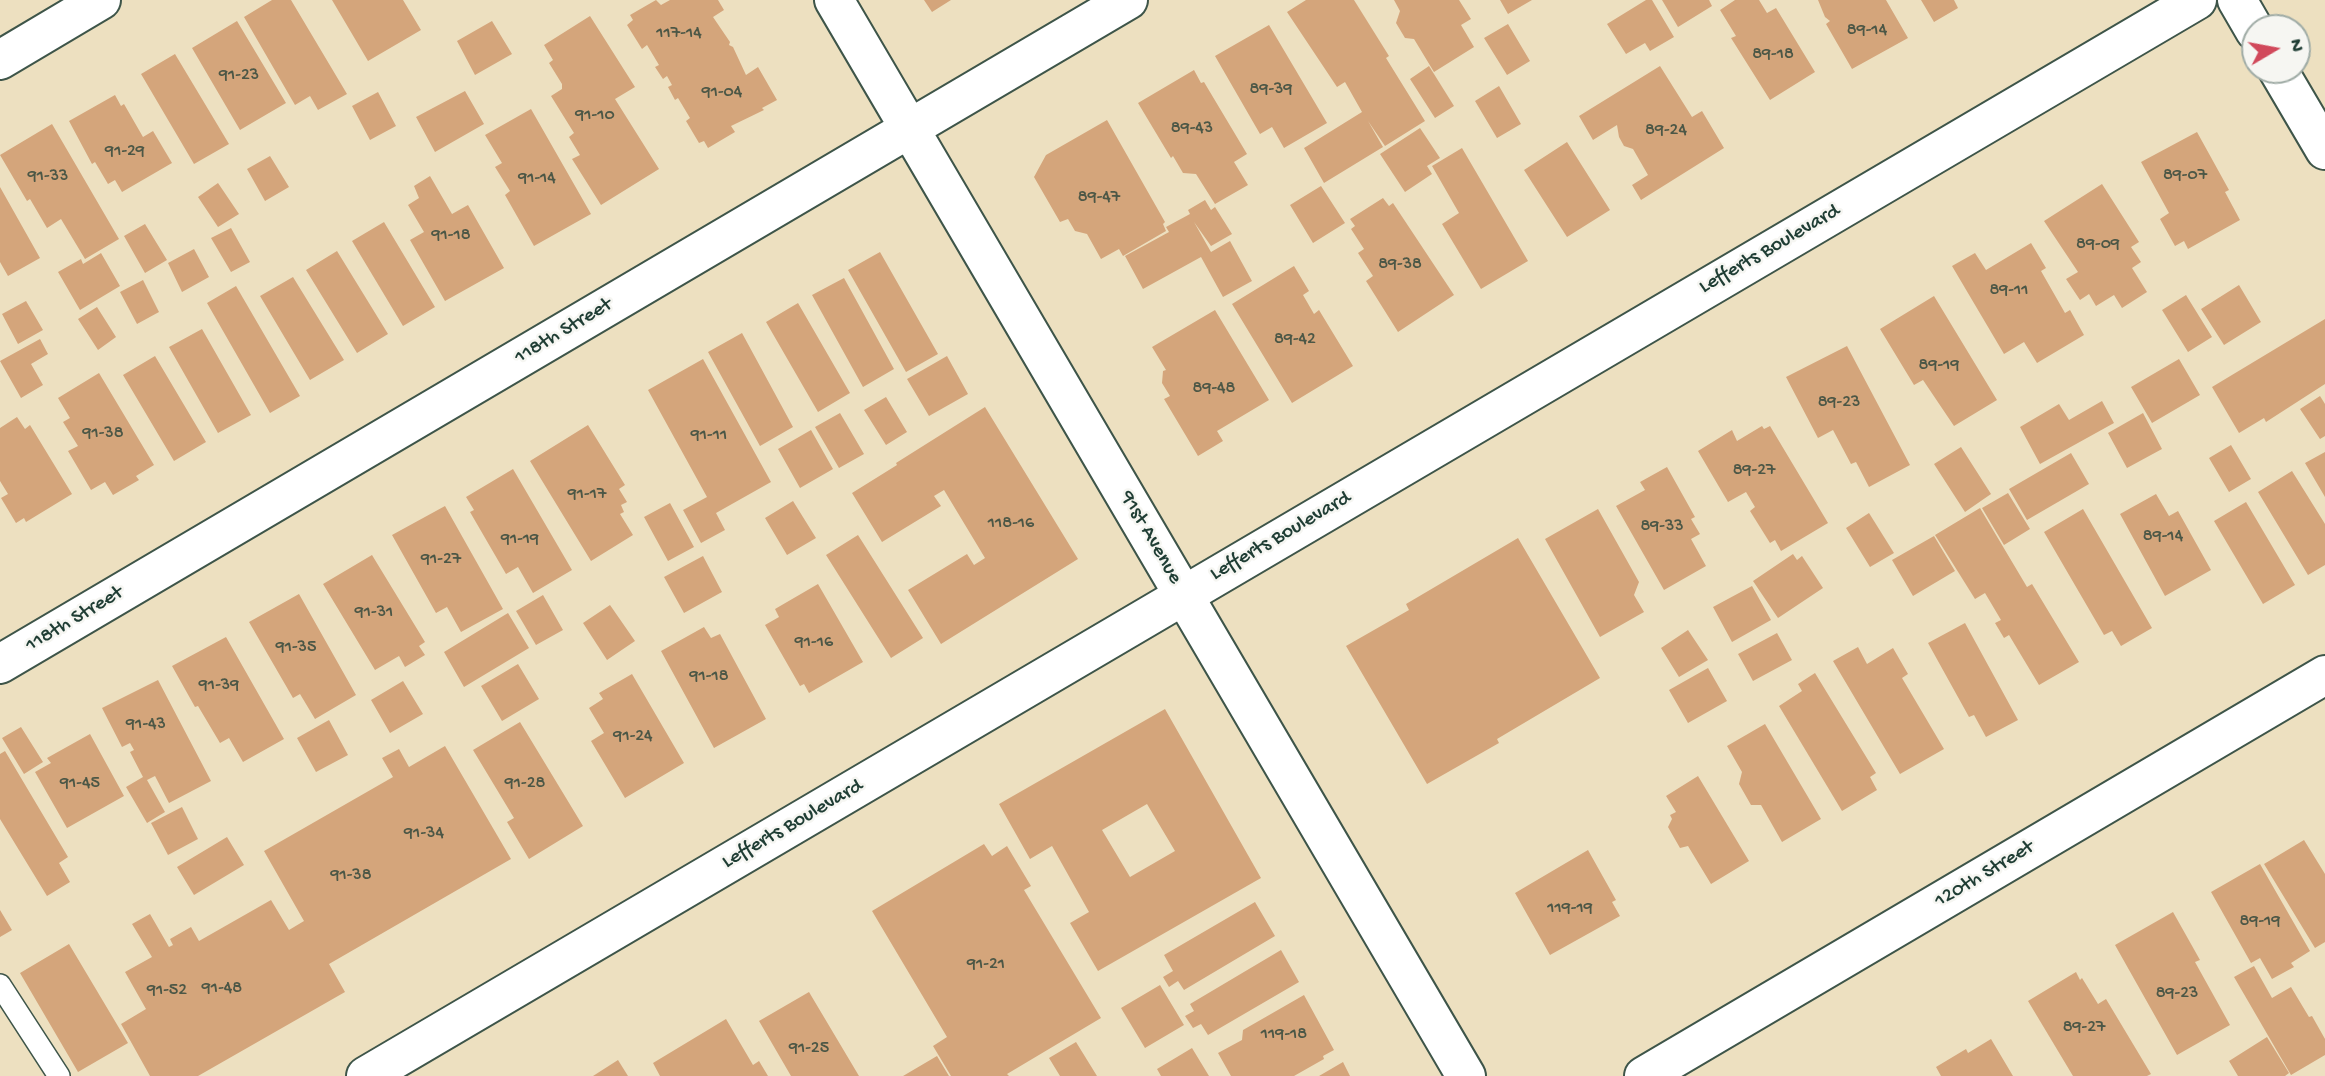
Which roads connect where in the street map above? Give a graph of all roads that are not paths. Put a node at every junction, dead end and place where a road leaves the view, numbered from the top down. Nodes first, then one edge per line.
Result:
1 (102, 0) edge
2 (834, 0) edge
3 (1128, 0) edge
4 (2197, 0) edge
5 (0, 60) edge
6 (2286, 84) edge
7 (910, 128) junction
8 (2325, 150) edge
9 (1183, 595) junction
10 (0, 664) edge
11 (2325, 675) edge
12 (0, 985) edge
13 (59, 1076) edge
14 (366, 1076) edge
15 (1466, 1076) edge
16 (1644, 1076) edge

1 - 5 street
2 - 7 street, 91st Avenue
3 - 7 street, 118th Street
4 - 9 street, Lefferts Boulevard
6 - 8 street
7 - 9 street, 91st Avenue
7 - 10 street, 118th Street
9 - 14 street, Lefferts Boulevard
9 - 15 street, 91st Avenue
11 - 16 street, 120th Street
12 - 13 lane

